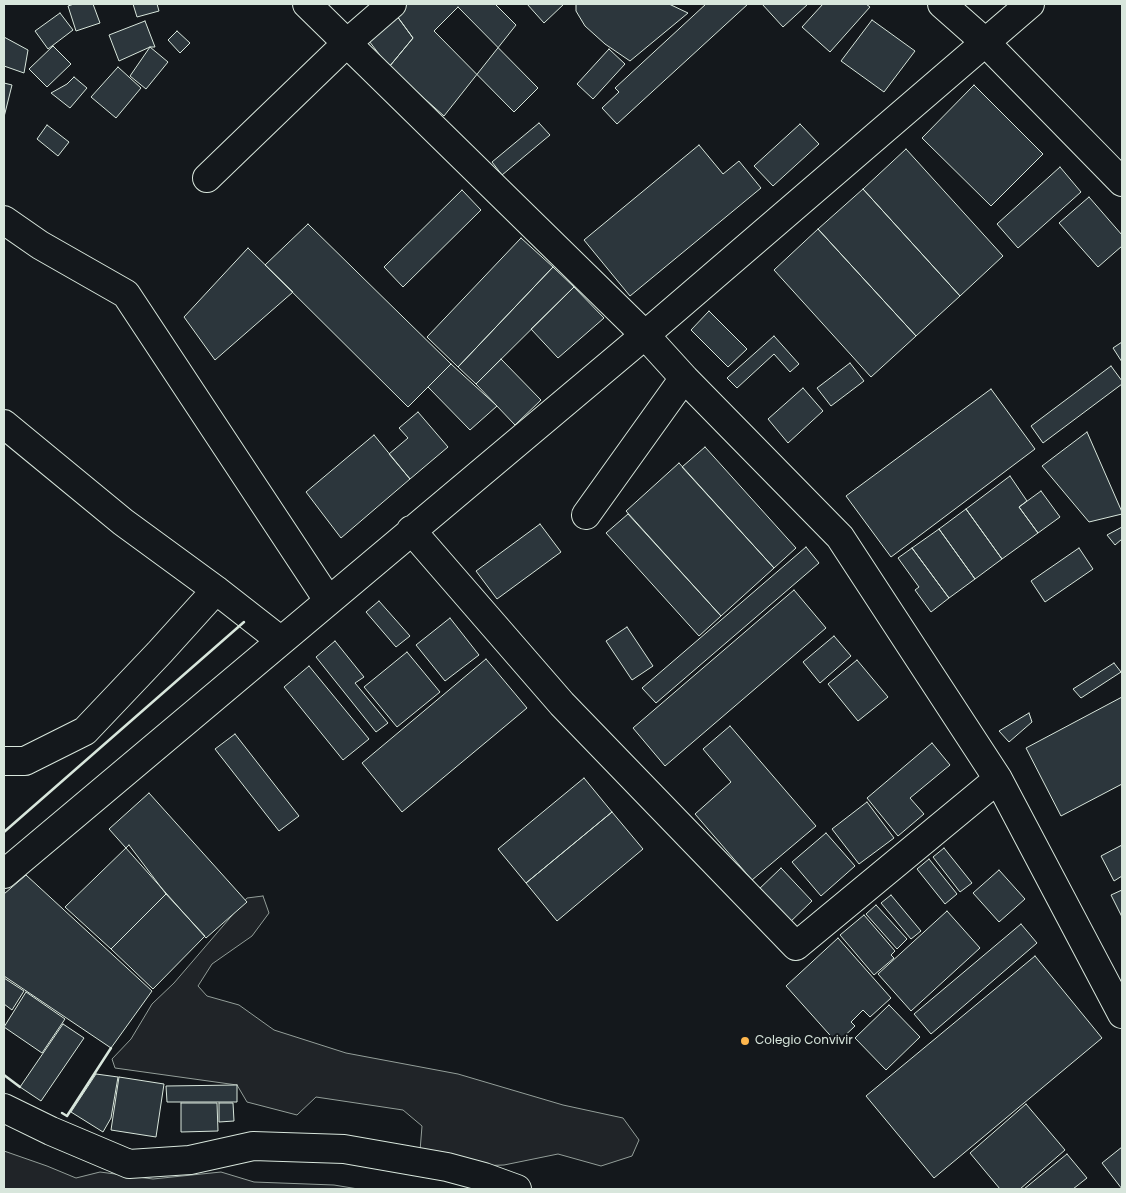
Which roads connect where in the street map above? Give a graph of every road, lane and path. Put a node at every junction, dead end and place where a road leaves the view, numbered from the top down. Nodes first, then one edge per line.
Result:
1 (307, 4) edge
2 (392, 4) edge
3 (942, 4) edge
4 (1030, 4) edge
5 (985, 42) junction
6 (347, 43) junction
7 (207, 178) dead end
8 (1122, 182) edge
9 (4, 220) edge
10 (645, 335) junction
11 (684, 378) junction
12 (4, 424) edge
13 (586, 514) dead end
14 (411, 530) junction
15 (216, 590) junction
16 (328, 600) junction
17 (280, 640) junction
18 (4, 760) edge
19 (998, 779) junction
20 (4, 874) edge
21 (1122, 1014) edge
22 (4, 1108) edge
23 (517, 1189) edge

1 - 6 street
2 - 6 street
3 - 5 street
4 - 5 street
5 - 8 street
5 - 10 street
6 - 7 street
6 - 10 street
9 - 16 street
10 - 11 street
10 - 14 street
11 - 13 street
11 - 19 street
12 - 15 street
14 - 16 street
14 - 19 street
15 - 17 street
15 - 18 street
16 - 17 street
17 - 20 street
19 - 21 street
22 - 23 street

